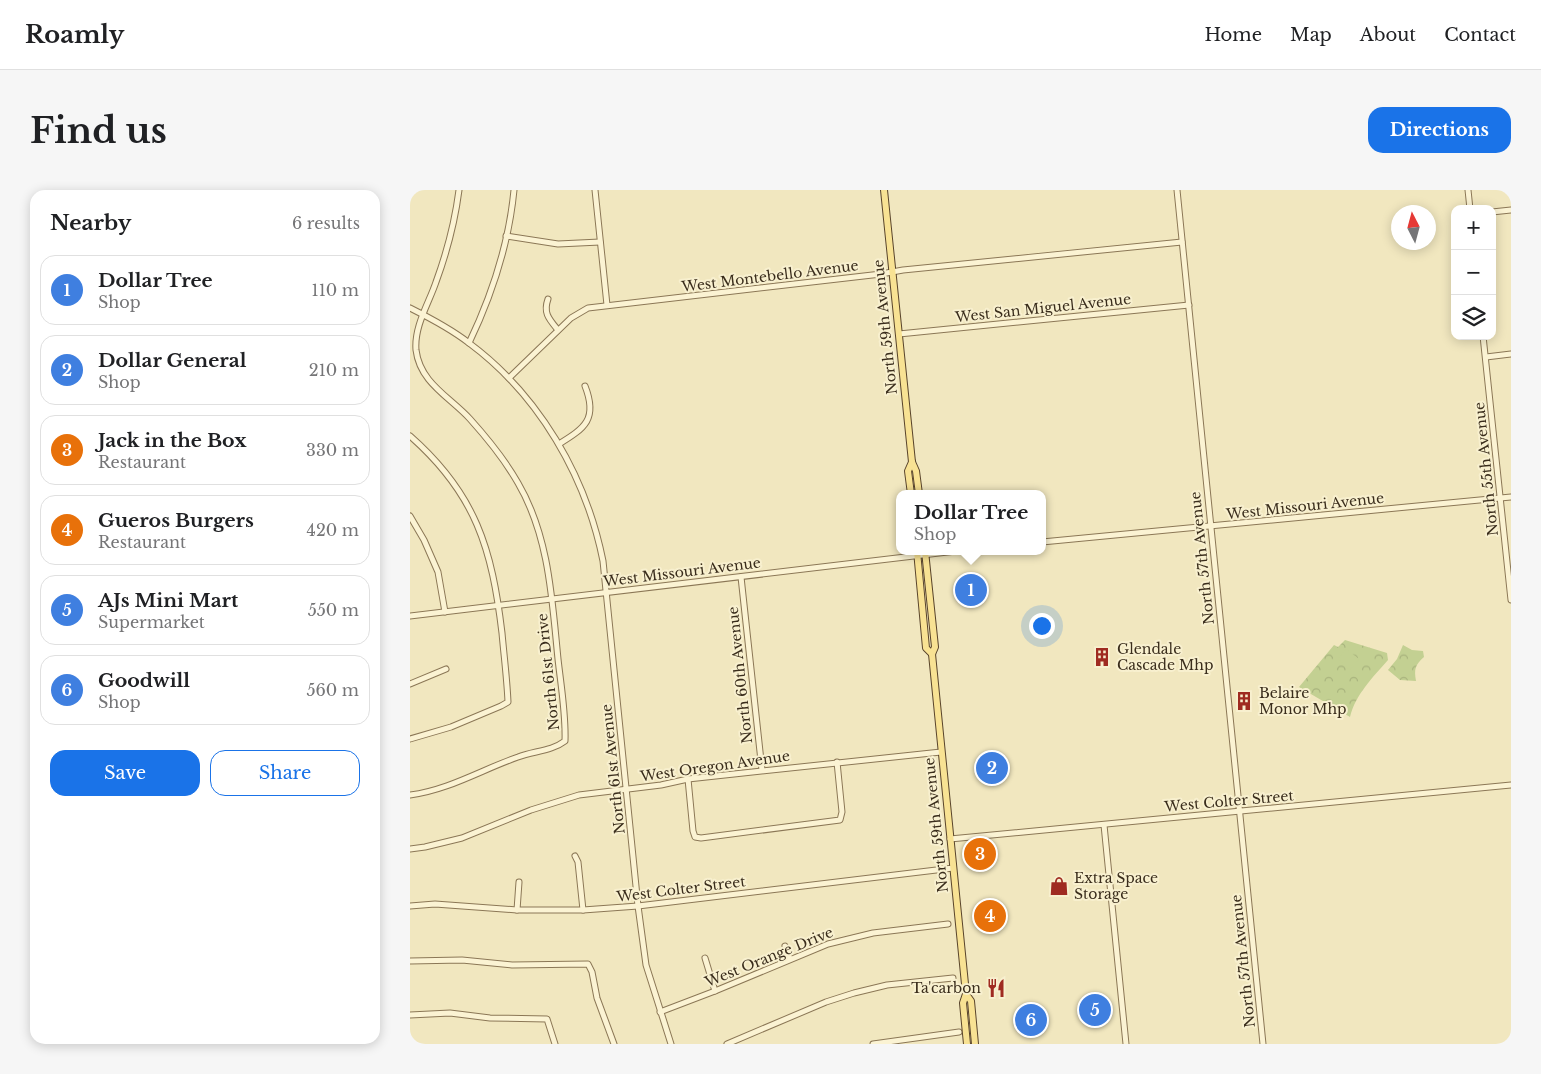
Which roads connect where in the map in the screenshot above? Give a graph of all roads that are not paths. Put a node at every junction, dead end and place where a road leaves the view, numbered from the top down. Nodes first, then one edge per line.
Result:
1 (459, 190) edge
2 (514, 190) edge
3 (594, 190) edge
4 (884, 190) edge
5 (1177, 190) edge
6 (1468, 190) edge
7 (1470, 205) edge
8 (1511, 210) edge
9 (1496, 212) edge
10 (506, 236) junction
11 (600, 242) junction
12 (1182, 242) junction
13 (892, 272) junction
14 (548, 299) dead end
15 (1189, 305) junction
16 (606, 306) junction
17 (410, 308) edge
18 (423, 315) junction
19 (558, 330) junction
20 (899, 334) junction
21 (1484, 340) edge
22 (469, 343) junction
23 (1511, 354) edge
24 (1486, 357) junction
25 (509, 378) junction
26 (585, 386) dead end
27 (410, 436) edge
28 (559, 444) junction
29 (912, 462) junction
30 (590, 487) dead end
31 (582, 490) junction
32 (910, 490) edge
33 (918, 490) edge
34 (1511, 497) edge
35 (1500, 498) junction
36 (410, 516) edge
37 (1210, 526) junction
38 (1046, 542) edge
39 (902, 555) edge
40 (917, 555) edge
41 (925, 555) edge
42 (740, 576) junction
43 (607, 593) junction
44 (552, 600) junction
45 (1511, 600) edge
46 (498, 606) junction
47 (445, 612) junction
48 (410, 616) edge
49 (932, 654) junction
50 (446, 669) dead end
51 (410, 684) edge
52 (410, 739) edge
53 (941, 752) junction
54 (837, 762) junction
55 (762, 770) junction
56 (688, 779) junction
57 (1511, 785) edge
58 (626, 789) junction
59 (410, 794) edge
60 (1239, 812) junction
61 (1104, 824) junction
62 (950, 839) junction
63 (410, 849) edge
64 (575, 856) dead end
65 (953, 868) junction
66 (519, 882) dead end
67 (410, 906) edge
68 (638, 906) junction
69 (517, 910) junction
70 (583, 910) junction
71 (948, 924) dead end
72 (785, 946) dead end
73 (705, 958) dead end
74 (790, 959) junction
75 (410, 961) edge
76 (953, 978) dead end
77 (715, 991) junction
78 (966, 994) junction
79 (660, 1012) junction
80 (410, 1015) edge
81 (959, 1032) dead end
82 (555, 1044) edge
83 (614, 1044) edge
84 (671, 1044) edge
85 (727, 1044) edge
86 (873, 1044) edge
87 (967, 1044) edge
88 (976, 1044) edge
89 (1126, 1044) edge
90 (1262, 1044) edge

1 - 18 street, North 61st Drive
2 - 10 street
3 - 11 street
4 - 13 main road, North 59th Avenue
5 - 12 street, North 57th Avenue
6 - 7 street
8 - 9 street
10 - 11 street
10 - 22 street
11 - 16 street
12 - 13 street, West Montebello Avenue
12 - 15 street, North 57th Avenue
13 - 16 street, West Montebello Avenue
13 - 20 main road, North 59th Avenue
14 - 19 street
15 - 20 street, West San Miguel Avenue
15 - 37 street, North 57th Avenue
16 - 19 street, West Montebello Avenue
17 - 18 street
18 - 22 street
18 - 44 street, North 61st Drive
19 - 25 street, West Montebello Avenue
20 - 29 main road, North 59th Avenue
21 - 24 street, North 55th Avenue
22 - 25 street
23 - 24 street
24 - 35 street, North 55th Avenue
25 - 28 street, North 61st Avenue
26 - 28 street
27 - 46 street
28 - 31 street, North 61st Avenue
29 - 32 main road, North 59th Avenue
29 - 33 main road, North 59th Avenue
30 - 31 street
31 - 43 street, North 61st Avenue
34 - 35 street, West Missouri Avenue
35 - 37 street, West Missouri Avenue
35 - 45 street, North 55th Avenue
36 - 47 street
37 - 38 street, West Missouri Avenue
37 - 60 street, North 57th Avenue
39 - 42 street, West Missouri Avenue
40 - 49 main road, North 59th Avenue
41 - 49 main road, North 59th Avenue
42 - 43 street, West Missouri Avenue
42 - 55 street, North 60th Avenue
43 - 44 street, West Missouri Avenue
43 - 58 street, North 61st Avenue
44 - 46 street, West Missouri Avenue
44 - 59 street, North 61st Drive
46 - 47 street, West Missouri Avenue
46 - 52 street
47 - 48 street, West Missouri Avenue
49 - 53 main road, North 59th Avenue
50 - 51 street
53 - 54 street, West Oregon Avenue
53 - 62 main road, North 59th Avenue
54 - 55 street, West Oregon Avenue
54 - 56 street
55 - 56 street, West Oregon Avenue
56 - 58 street, West Oregon Avenue
57 - 60 street, West Colter Street
58 - 63 street, West Oregon Avenue
58 - 68 street, North 61st Avenue
60 - 61 street, West Colter Street
60 - 90 street, North 57th Avenue
61 - 62 street, West Colter Street
61 - 89 street
62 - 65 main road, North 59th Avenue
64 - 70 street
65 - 68 street, West Colter Street
65 - 78 main road, North 59th Avenue
66 - 69 street
67 - 69 street, West Colter Street
68 - 70 street, West Colter Street
68 - 79 street, North 61st Avenue
69 - 70 street, West Colter Street
71 - 74 street, West Orange Drive
72 - 74 street
73 - 77 street
74 - 77 street, West Orange Drive
75 - 83 street
76 - 85 street
77 - 79 street, West Orange Drive
78 - 87 main road, North 59th Avenue
78 - 88 main road, North 59th Avenue
79 - 84 street, North 61st Avenue
80 - 82 street
81 - 86 street

